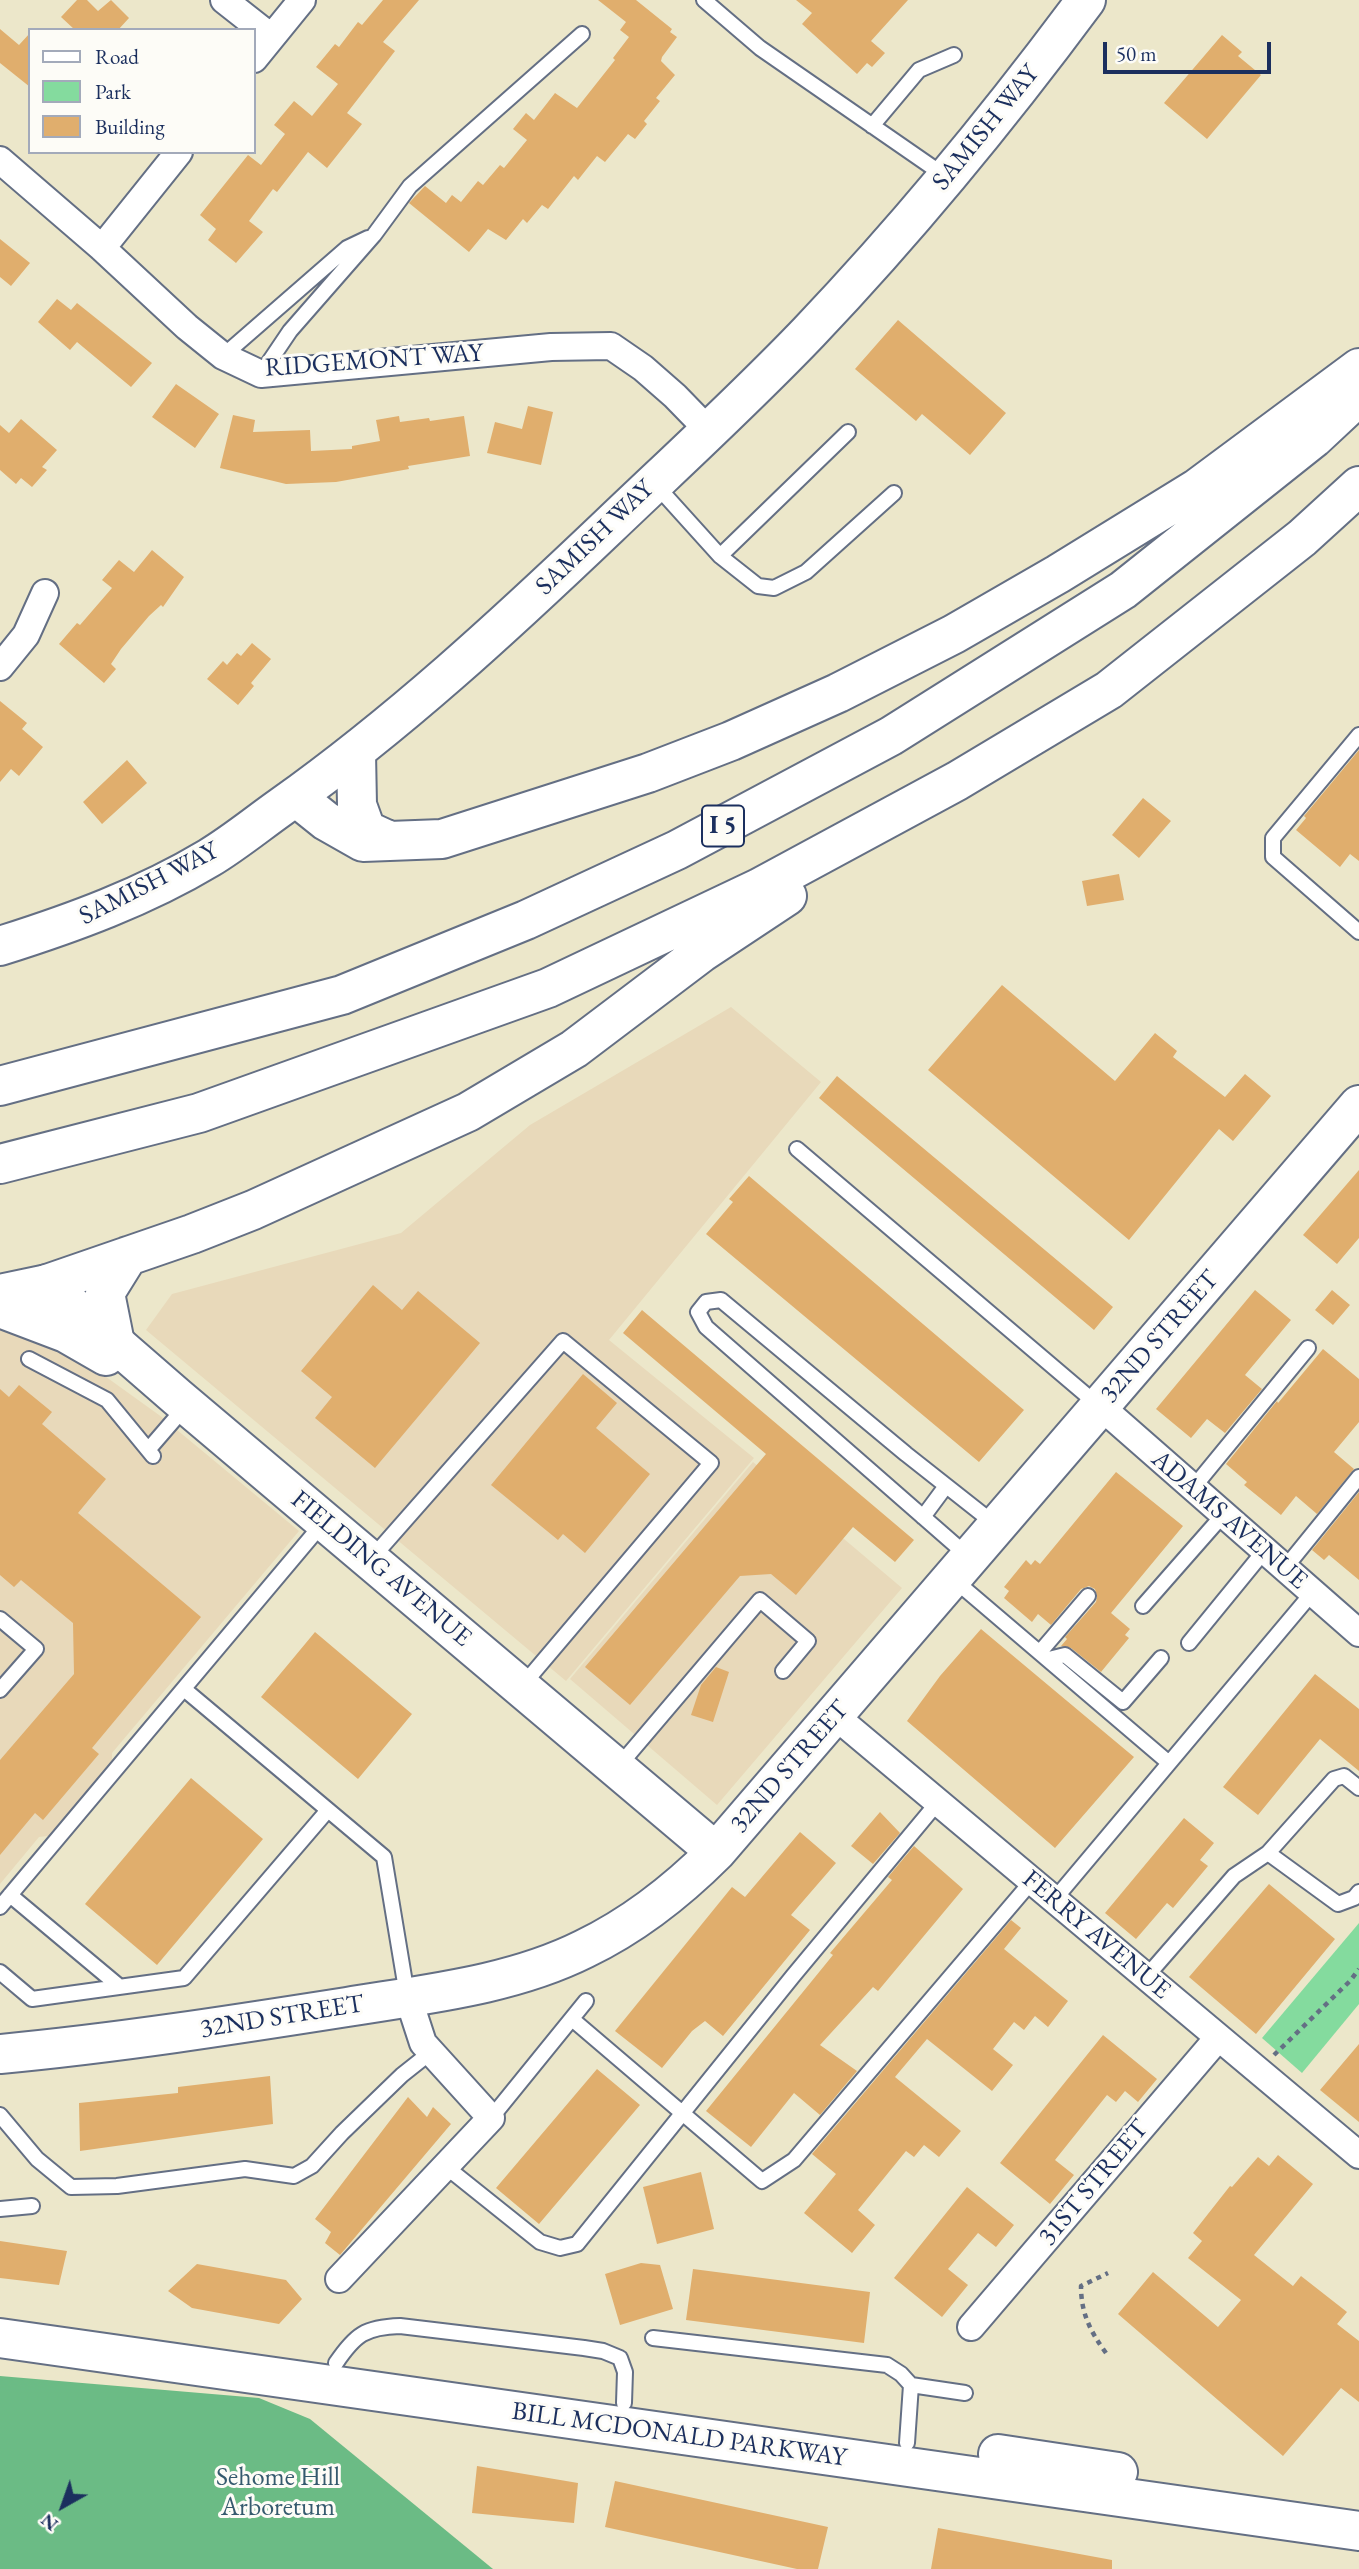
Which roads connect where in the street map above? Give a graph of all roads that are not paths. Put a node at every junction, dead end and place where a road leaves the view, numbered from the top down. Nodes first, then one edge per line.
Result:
1 (224, 0) edge
2 (302, 0) edge
3 (704, 0) edge
4 (1086, 0) edge
5 (582, 34) dead end
6 (271, 37) junction
7 (954, 55) dead end
8 (256, 56) edge
9 (872, 126) junction
10 (177, 154) edge
11 (0, 160) edge
12 (946, 177) junction
13 (374, 235) junction
14 (102, 248) junction
15 (223, 356) junction
16 (1359, 368) edge
17 (261, 374) junction
18 (1359, 396) edge
19 (709, 431) junction
20 (848, 432) dead end
21 (654, 483) junction
22 (1359, 486) edge
23 (894, 493) dead end
24 (720, 556) junction
25 (45, 593) dead end
26 (0, 667) edge
27 (1359, 736) edge
28 (356, 753) junction
29 (957, 781) junction
30 (296, 797) junction
31 (390, 841) junction
32 (1359, 932) edge
33 (0, 946) edge
34 (0, 1086) edge
35 (1359, 1105) edge
36 (797, 1149) dead end
37 (0, 1164) edge
38 (128, 1256) junction
39 (47, 1284) junction
40 (0, 1294) edge
41 (0, 1308) edge
42 (116, 1343) junction
43 (1308, 1348) dead end
44 (29, 1359) dead end
45 (182, 1401) junction
46 (1100, 1406) junction
47 (1359, 1477) edge
48 (946, 1486) junction
49 (1192, 1488) junction
50 (1223, 1515) junction
51 (923, 1517) junction
52 (325, 1521) junction
53 (997, 1526) junction
54 (1265, 1550) junction
55 (370, 1560) junction
56 (961, 1568) junction
57 (1285, 1568) junction
58 (1313, 1592) junction
59 (1088, 1596) dead end
60 (1143, 1606) dead end
61 (0, 1619) edge
62 (1359, 1633) edge
63 (1189, 1643) dead end
64 (1044, 1656) junction
65 (1161, 1658) dead end
66 (783, 1671) dead end
67 (521, 1687) junction
68 (184, 1689) junction
69 (0, 1690) edge
70 (834, 1715) junction
71 (1169, 1763) junction
72 (617, 1768) junction
73 (1359, 1788) edge
74 (938, 1802) junction
75 (328, 1810) junction
76 (716, 1852) junction
77 (1268, 1853) junction
78 (1032, 1881) junction
79 (1359, 1892) edge
80 (10, 1895) junction
81 (1054, 1900) junction
82 (0, 1907) edge
83 (0, 1972) edge
84 (1146, 1976) junction
85 (120, 1987) junction
86 (408, 1997) junction
87 (586, 2001) dead end
88 (572, 2019) junction
89 (1218, 2038) junction
90 (431, 2052) junction
91 (0, 2054) edge
92 (683, 2113) junction
93 (0, 2115) edge
94 (491, 2118) junction
95 (1359, 2155) edge
96 (444, 2166) junction
97 (32, 2206) dead end
98 (0, 2209) edge
99 (339, 2279) dead end
100 (0, 2320) edge
101 (971, 2327) dead end
102 (0, 2338) edge
103 (653, 2338) dead end
104 (911, 2385) junction
105 (965, 2393) dead end
106 (907, 2442) junction
107 (1359, 2509) edge
108 (1359, 2530) edge

1 - 6 street
2 - 6 street
3 - 9 lane
4 - 12 main road, SAMISH WAY
5 - 13 lane
6 - 8 street
7 - 9 lane
9 - 12 lane
10 - 14 street
11 - 14 street, RIDGEMONT WAY
12 - 19 main road, SAMISH WAY
13 - 15 lane
13 - 17 lane
14 - 15 street, RIDGEMONT WAY
15 - 17 street, RIDGEMONT WAY
16 - 31 main road
17 - 19 street, RIDGEMONT WAY
18 - 34 main road, I 5
19 - 21 main road, SAMISH WAY
20 - 24 lane
21 - 24 lane
21 - 28 main road, SAMISH WAY
22 - 29 main road
23 - 24 lane
25 - 26 street
27 - 32 lane
28 - 30 main road, SAMISH WAY
28 - 31 main road
29 - 37 main road
29 - 38 main road
30 - 31 main road
30 - 33 main road, SAMISH WAY
35 - 46 main road, 32ND STREET
36 - 46 lane
38 - 39 main road
38 - 42 main road
39 - 40 main road
39 - 42 main road, FIELDING AVENUE
41 - 45 main road
42 - 45 main road, FIELDING AVENUE
43 - 49 lane
44 - 45 lane
45 - 52 main road, FIELDING AVENUE
46 - 49 street, ADAMS AVENUE
46 - 53 main road, 32ND STREET
47 - 57 lane
48 - 51 lane
48 - 51 lane
48 - 53 lane
49 - 50 street, ADAMS AVENUE
50 - 54 street, ADAMS AVENUE
50 - 60 lane
51 - 56 lane
52 - 55 main road, FIELDING AVENUE
52 - 68 lane
53 - 56 main road, 32ND STREET
54 - 57 street, ADAMS AVENUE
54 - 63 lane
55 - 67 main road, FIELDING AVENUE
55 - 67 lane
56 - 64 lane
56 - 70 main road, 32ND STREET
57 - 58 street, ADAMS AVENUE
58 - 62 street, ADAMS AVENUE
58 - 71 lane
59 - 64 lane
61 - 69 lane
64 - 65 lane
64 - 71 lane
66 - 72 lane
67 - 72 main road, FIELDING AVENUE
68 - 75 lane
68 - 80 lane
70 - 74 street, FERRY AVENUE
70 - 76 main road, 32ND STREET
71 - 81 lane
72 - 76 main road, FIELDING AVENUE
73 - 77 lane
74 - 78 street, FERRY AVENUE
74 - 92 lane
75 - 85 lane
75 - 86 lane
76 - 86 main road, 32ND STREET
77 - 79 lane
77 - 84 lane
78 - 81 street, FERRY AVENUE
78 - 92 lane
80 - 82 lane
80 - 85 lane
81 - 84 street, FERRY AVENUE
83 - 85 lane
84 - 89 street, FERRY AVENUE
86 - 90 street
86 - 91 main road, 32ND STREET
87 - 88 lane
88 - 92 lane
88 - 94 lane
89 - 95 street, FERRY AVENUE
89 - 101 street, 31ST STREET
90 - 93 lane
90 - 94 street
92 - 96 lane
94 - 96 street
96 - 99 street
97 - 98 lane
100 - 106 main road, BILL MCDONALD PARKWAY
102 - 108 main road, BILL MCDONALD PARKWAY
103 - 104 lane
104 - 105 lane
104 - 106 lane
106 - 107 main road, BILL MCDONALD PARKWAY

